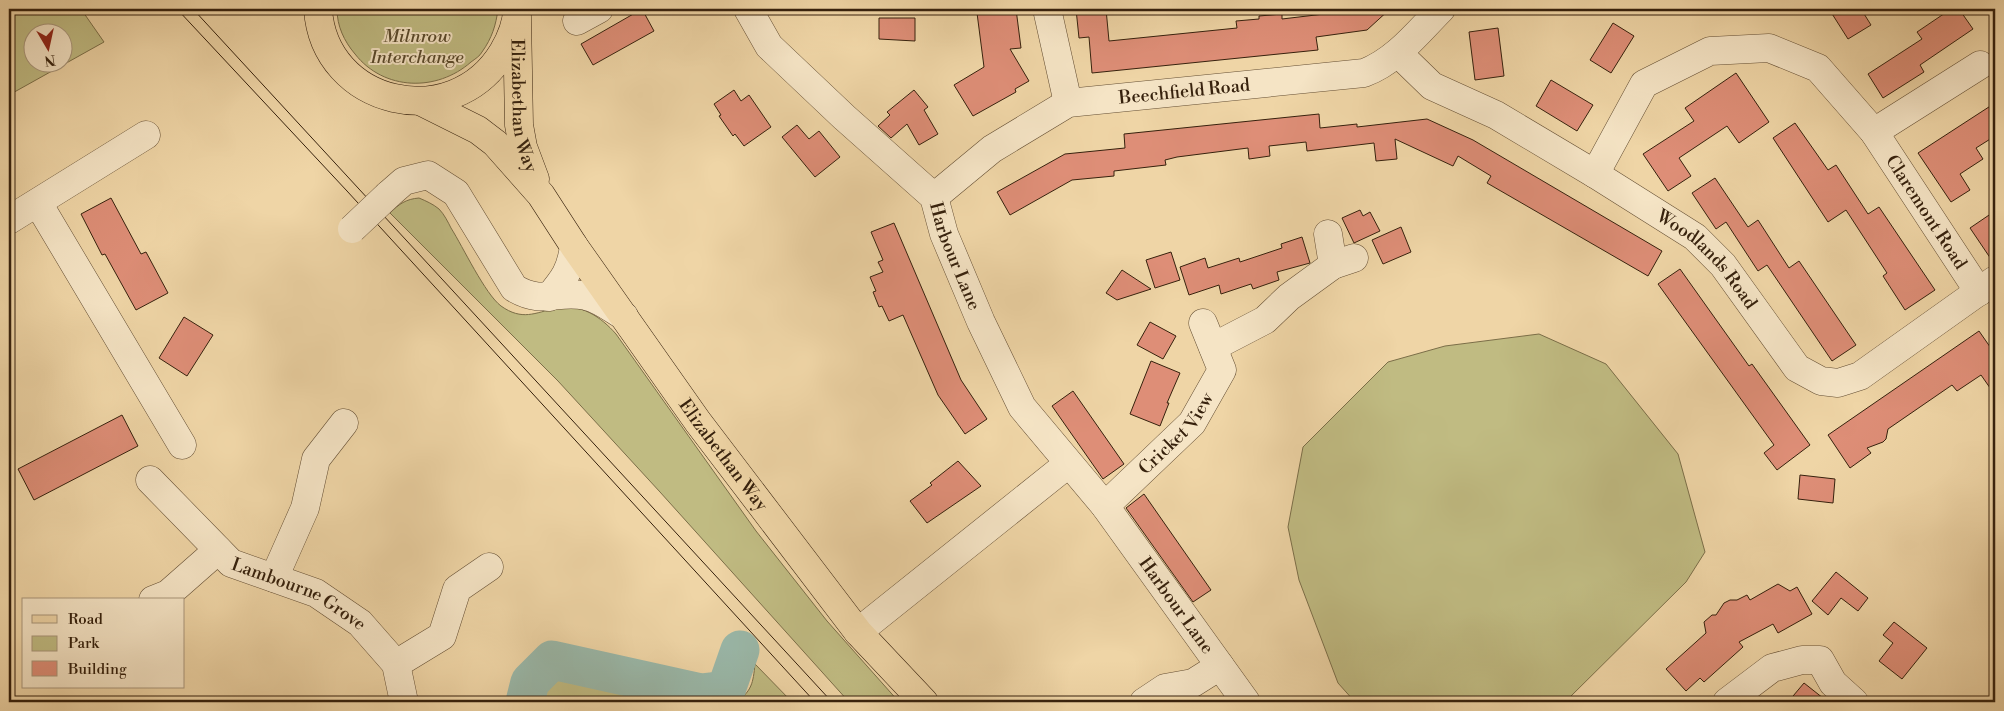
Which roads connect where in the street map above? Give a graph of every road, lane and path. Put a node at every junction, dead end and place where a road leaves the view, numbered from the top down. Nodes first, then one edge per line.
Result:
1 (748, 9) edge
2 (1048, 9) edge
3 (1441, 9) edge
4 (517, 11) edge
5 (315, 13) edge
6 (1398, 53) junction
7 (1980, 65) dead end
8 (422, 102) junction
9 (1068, 102) junction
10 (1874, 132) junction
11 (146, 135) dead end
12 (1596, 174) junction
13 (541, 195) junction
14 (934, 197) junction
15 (38, 204) junction
16 (9, 220) edge
17 (352, 229) dead end
18 (1328, 234) dead end
19 (574, 246) junction
20 (1987, 286) edge
21 (549, 297) junction
22 (624, 316) junction
23 (344, 423) dead end
24 (182, 445) dead end
25 (1068, 464) junction
26 (150, 480) dead end
27 (1105, 506) junction
28 (218, 550) junction
29 (488, 567) dead end
30 (274, 578) junction
31 (158, 598) edge
32 (858, 632) junction
33 (396, 664) junction
34 (1220, 666) junction
35 (404, 702) edge
36 (924, 702) edge
37 (1144, 702) edge
38 (1246, 702) edge
39 (1727, 702) edge
40 (1854, 702) edge

1 - 14 street, Harbour Lane
2 - 9 street
3 - 6 street, Beechfield Road
4 - 8 main road
4 - 13 main road, Elizabethan Way
5 - 8 main road
6 - 9 street, Beechfield Road
6 - 12 street, Woodlands Road
7 - 10 street
8 - 13 main road, Elizabethan Way
9 - 14 street, Beechfield Road
10 - 12 street, Claremont Road
10 - 20 street, Claremont Road
11 - 15 street
12 - 20 street, Woodlands Road
13 - 19 main road, Elizabethan Way
14 - 25 street, Harbour Lane
15 - 16 street
15 - 24 street
17 - 21 street, bridge
18 - 27 street, Cricket View
19 - 21 street
19 - 22 main road, Elizabethan Way
21 - 22 street
22 - 32 main road, Elizabethan Way
23 - 30 street
25 - 27 street, Harbour Lane
25 - 32 street
26 - 28 street, Lambourne Grove
27 - 34 street, Harbour Lane
28 - 30 street, Lambourne Grove
28 - 31 street
29 - 33 street
30 - 33 street, Lambourne Grove
32 - 36 main road, Elizabethan Way
33 - 35 street, Lambourne Grove
34 - 37 street
34 - 38 street, Harbour Lane
39 - 40 street

